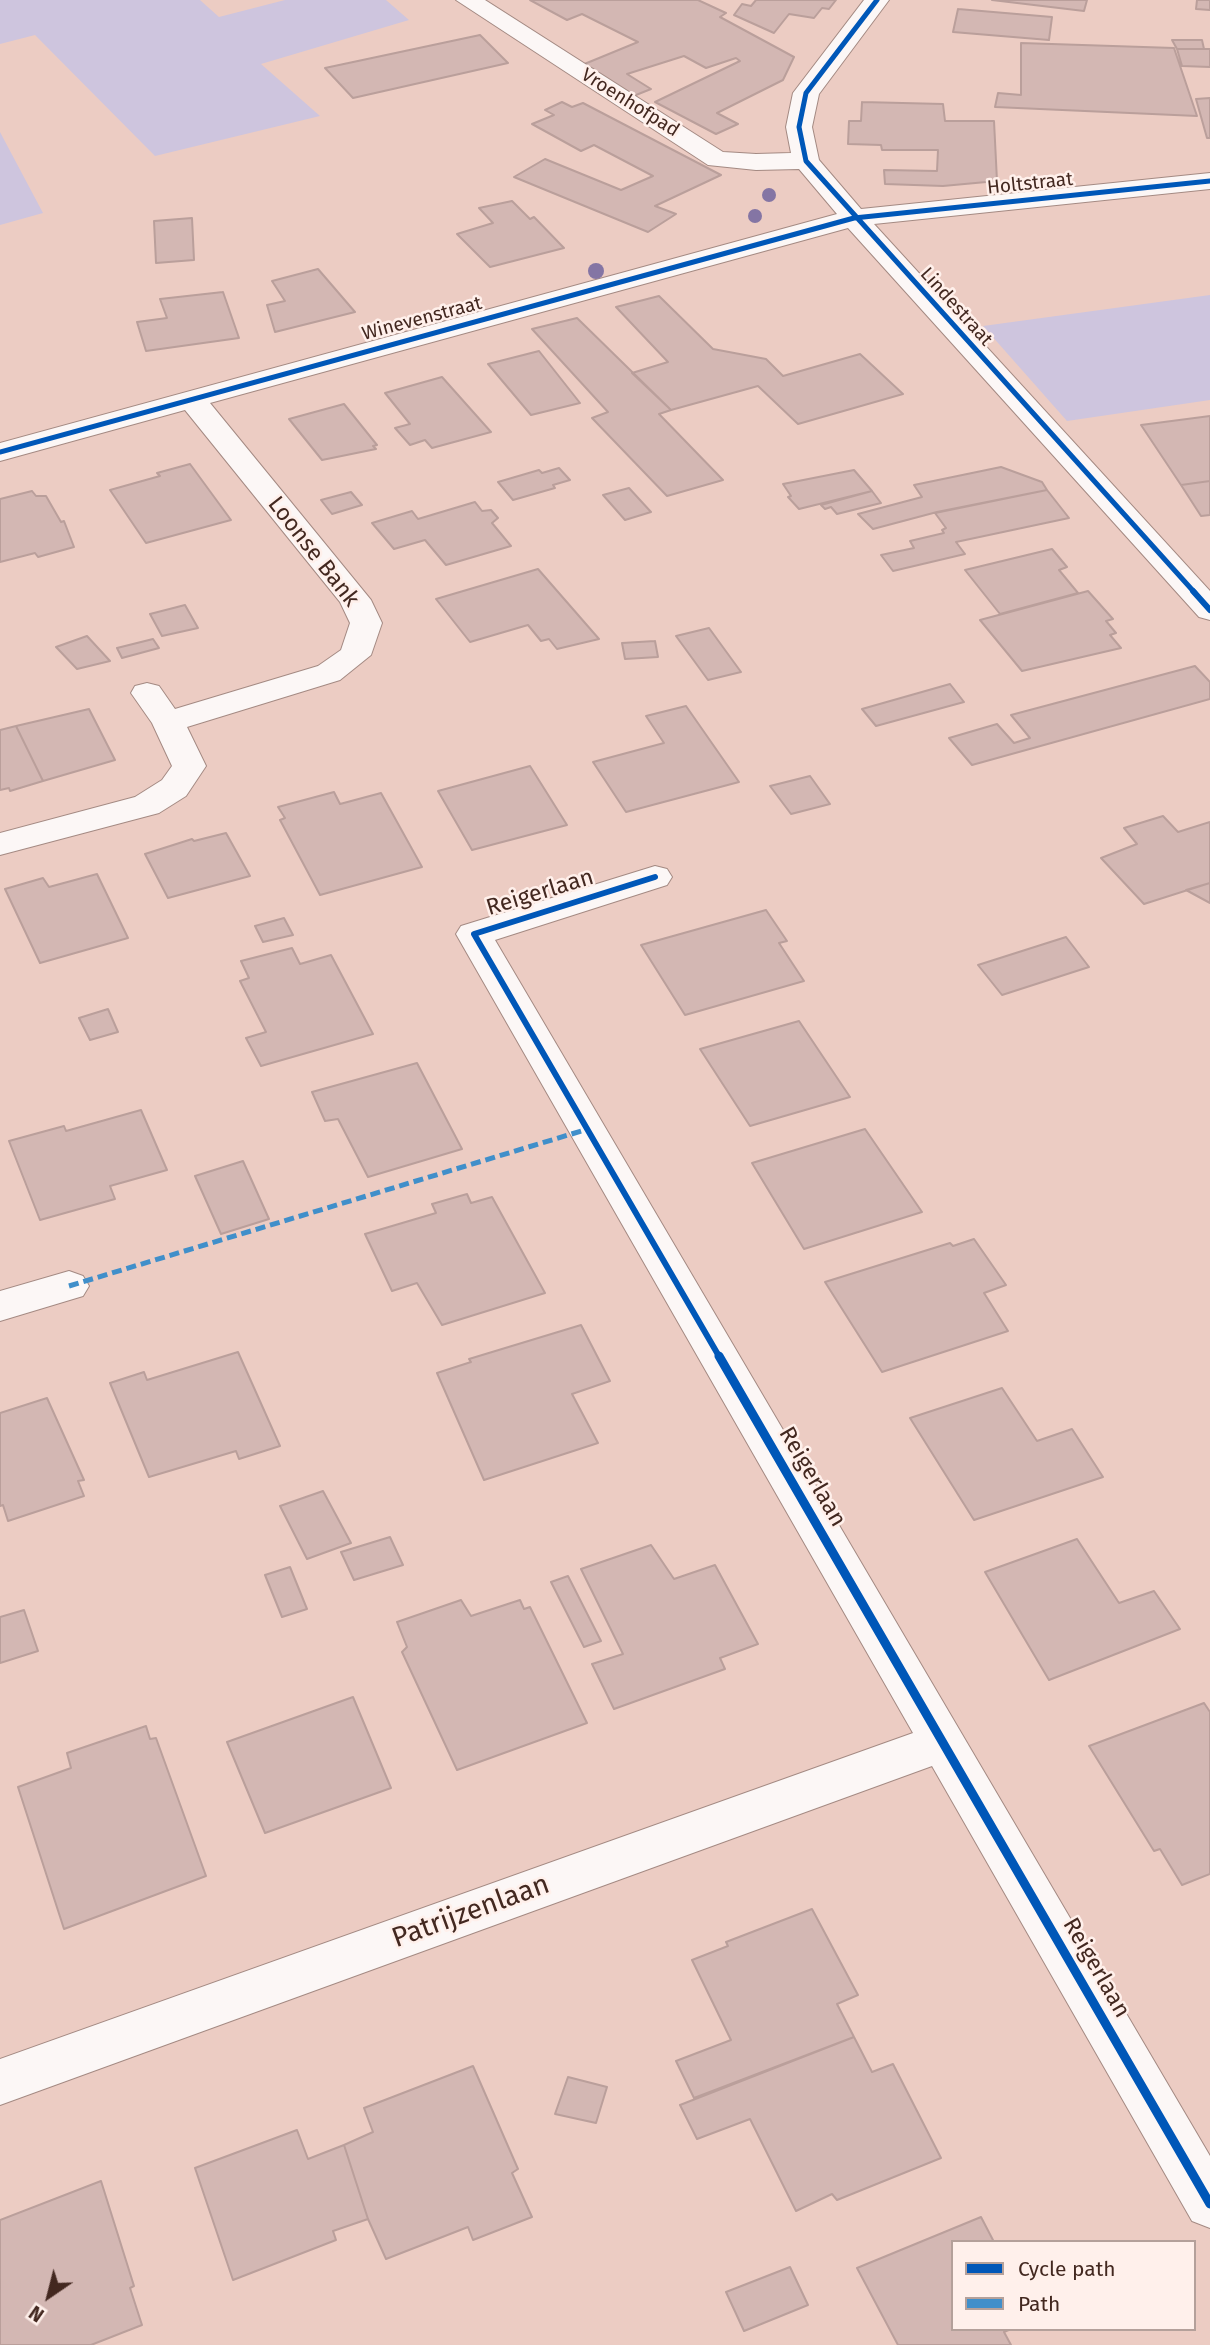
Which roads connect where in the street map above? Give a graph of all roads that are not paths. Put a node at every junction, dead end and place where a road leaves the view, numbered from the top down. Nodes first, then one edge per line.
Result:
1 (468, 0) edge
2 (877, 0) edge
3 (806, 161) junction
4 (1210, 181) edge
5 (854, 219) junction
6 (191, 398) junction
7 (0, 453) edge
8 (1210, 610) edge
9 (147, 693) dead end
10 (169, 722) junction
11 (0, 844) edge
12 (655, 877) dead end
13 (69, 1286) dead end
14 (0, 1306) edge
15 (943, 1742) junction
16 (0, 2082) edge
17 (1210, 2204) edge

1 - 3 street, Vroenhofpad
2 - 3 street, Lindestraat
3 - 5 street, Lindestraat
4 - 5 street, Holtstraat
5 - 6 street, Winevenstraat
5 - 8 street, Lindestraat
6 - 7 street, Winevenstraat
6 - 10 street, Loonse Bank
9 - 10 street
10 - 11 street
12 - 15 street, Reigerlaan
13 - 14 street
15 - 16 street, Patrijzenlaan
15 - 17 street, Reigerlaan

